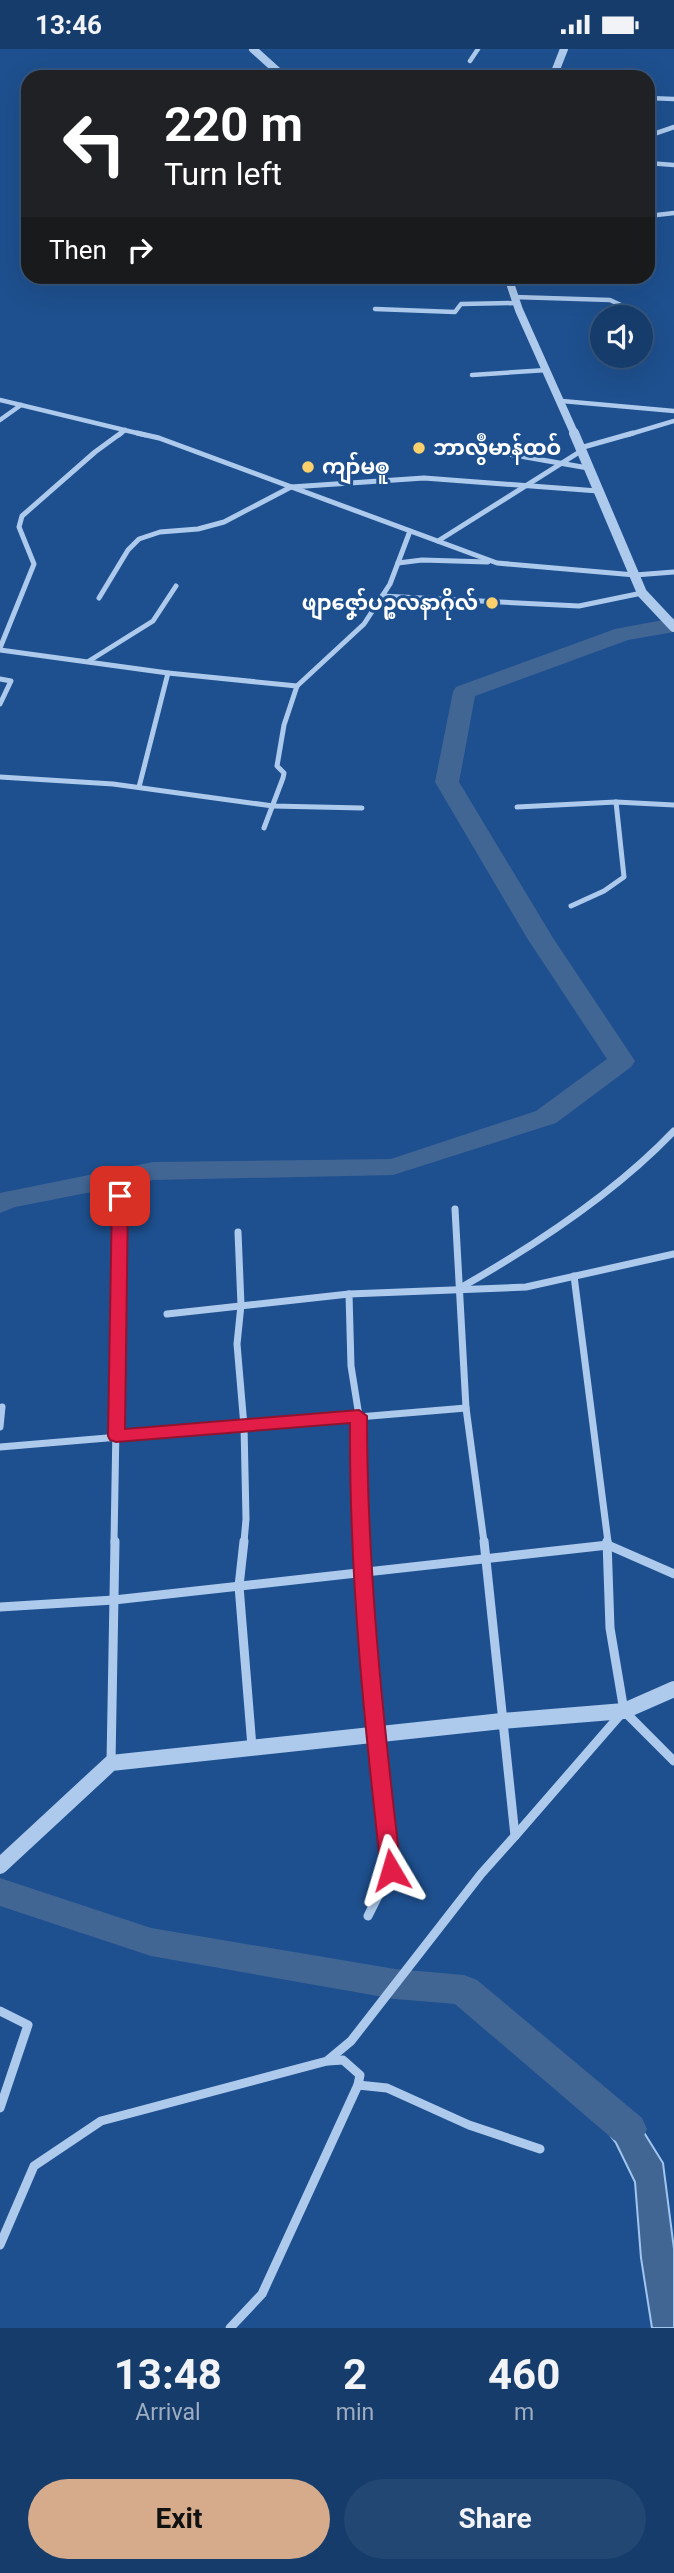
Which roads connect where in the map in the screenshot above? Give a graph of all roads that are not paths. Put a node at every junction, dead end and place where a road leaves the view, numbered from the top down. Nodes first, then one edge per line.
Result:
1 (253, 49) edge
2 (478, 49) edge
3 (564, 49) edge
4 (470, 61) dead end
5 (276, 70) edge
6 (556, 70) edge
7 (655, 98) edge
8 (674, 99) edge
9 (674, 127) edge
10 (655, 134) edge
11 (655, 164) edge
12 (674, 165) edge
13 (674, 213) edge
14 (655, 215) edge
15 (511, 284) edge
16 (515, 300) junction
17 (622, 305) edge
18 (375, 309) dead end
19 (547, 370) junction
20 (472, 375) dead end
21 (0, 400) edge
22 (562, 401) junction
23 (21, 405) junction
24 (674, 411) edge
25 (0, 420) edge
26 (674, 421) edge
27 (125, 430) junction
28 (580, 449) junction
29 (497, 452) dead end
30 (559, 463) junction
31 (588, 468) junction
32 (291, 487) junction
33 (521, 487) junction
34 (598, 491) junction
35 (410, 531) junction
36 (438, 541) junction
37 (398, 563) junction
38 (497, 563) junction
39 (674, 572) edge
40 (635, 575) junction
41 (176, 586) dead end
42 (642, 593) junction
43 (383, 596) junction
44 (99, 598) dead end
45 (674, 627) edge
46 (0, 649) edge
47 (89, 661) junction
48 (168, 673) junction
49 (0, 679) edge
50 (297, 686) junction
51 (0, 704) edge
52 (0, 777) edge
53 (139, 787) junction
54 (616, 802) junction
55 (674, 805) edge
56 (273, 806) junction
57 (517, 807) dead end
58 (362, 808) dead end
59 (264, 828) dead end
60 (571, 907) dead end
61 (674, 1131) edge
62 (120, 1196) dead end
63 (455, 1209) dead end
64 (238, 1232) dead end
65 (674, 1254) edge
66 (574, 1276) junction
67 (460, 1288) junction
68 (349, 1294) junction
69 (241, 1305) junction
70 (167, 1314) dead end
71 (2, 1407) dead end
72 (466, 1408) junction
73 (359, 1416) junction
74 (244, 1426) junction
75 (0, 1427) edge
76 (116, 1436) junction
77 (0, 1447) edge
78 (608, 1545) junction
79 (486, 1559) junction
80 (364, 1572) junction
81 (674, 1574) edge
82 (239, 1586) junction
83 (114, 1600) junction
84 (0, 1607) edge
85 (674, 1689) edge
86 (624, 1711) junction
87 (502, 1721) junction
88 (375, 1735) junction
89 (252, 1748) junction
90 (674, 1761) edge
91 (111, 1763) junction
92 (514, 1836) junction
93 (0, 1865) edge
94 (368, 1916) dead end
95 (0, 2011) edge
96 (327, 2061) junction
97 (358, 2084) junction
98 (0, 2108) edge
99 (540, 2149) dead end
100 (0, 2245) edge
101 (230, 2328) edge

1 - 5 street
2 - 4 street
3 - 6 street
7 - 8 street
9 - 10 street
11 - 12 street
13 - 14 street
15 - 16 street
16 - 17 street
16 - 18 street
16 - 19 street
19 - 20 street
19 - 22 street
21 - 23 street
22 - 24 street
22 - 28 street
23 - 25 street
23 - 27 street
26 - 28 street
27 - 32 street
27 - 46 street
28 - 30 street
28 - 31 street
29 - 30 street
30 - 31 street
30 - 33 street
31 - 34 street
32 - 33 street
32 - 35 street
32 - 44 street
33 - 34 street
33 - 36 street
34 - 40 street
35 - 36 street
35 - 37 street
36 - 38 street
37 - 38 street
37 - 43 street
38 - 40 street
39 - 40 street
40 - 42 street
41 - 47 street
42 - 43 street
42 - 45 street
43 - 50 street
46 - 47 street
47 - 48 street
48 - 50 street
48 - 53 street
49 - 51 street
50 - 56 street
52 - 53 street
53 - 56 street
54 - 55 street
54 - 57 street
54 - 60 street
56 - 58 street
56 - 59 street
61 - 67 street
62 - 76 street
63 - 67 street
64 - 69 street
65 - 66 street
66 - 67 street
66 - 78 street
67 - 68 street
67 - 72 street
68 - 69 street
68 - 73 street
69 - 70 street
69 - 74 street
71 - 75 street
72 - 73 street
72 - 79 street
73 - 74 street
73 - 80 street
74 - 76 street
74 - 82 street
76 - 77 street
76 - 83 street
78 - 79 street
78 - 81 street
78 - 86 street
79 - 80 street
79 - 87 street
80 - 82 street
80 - 88 street
82 - 83 street
82 - 89 street
83 - 84 street
83 - 91 street
85 - 86 street
86 - 87 street
86 - 90 street
86 - 92 street
87 - 88 street
87 - 92 street
88 - 89 street
88 - 94 street
89 - 91 street
91 - 93 street
92 - 96 street
95 - 98 street
96 - 97 street
96 - 100 street
97 - 99 street
97 - 101 street

